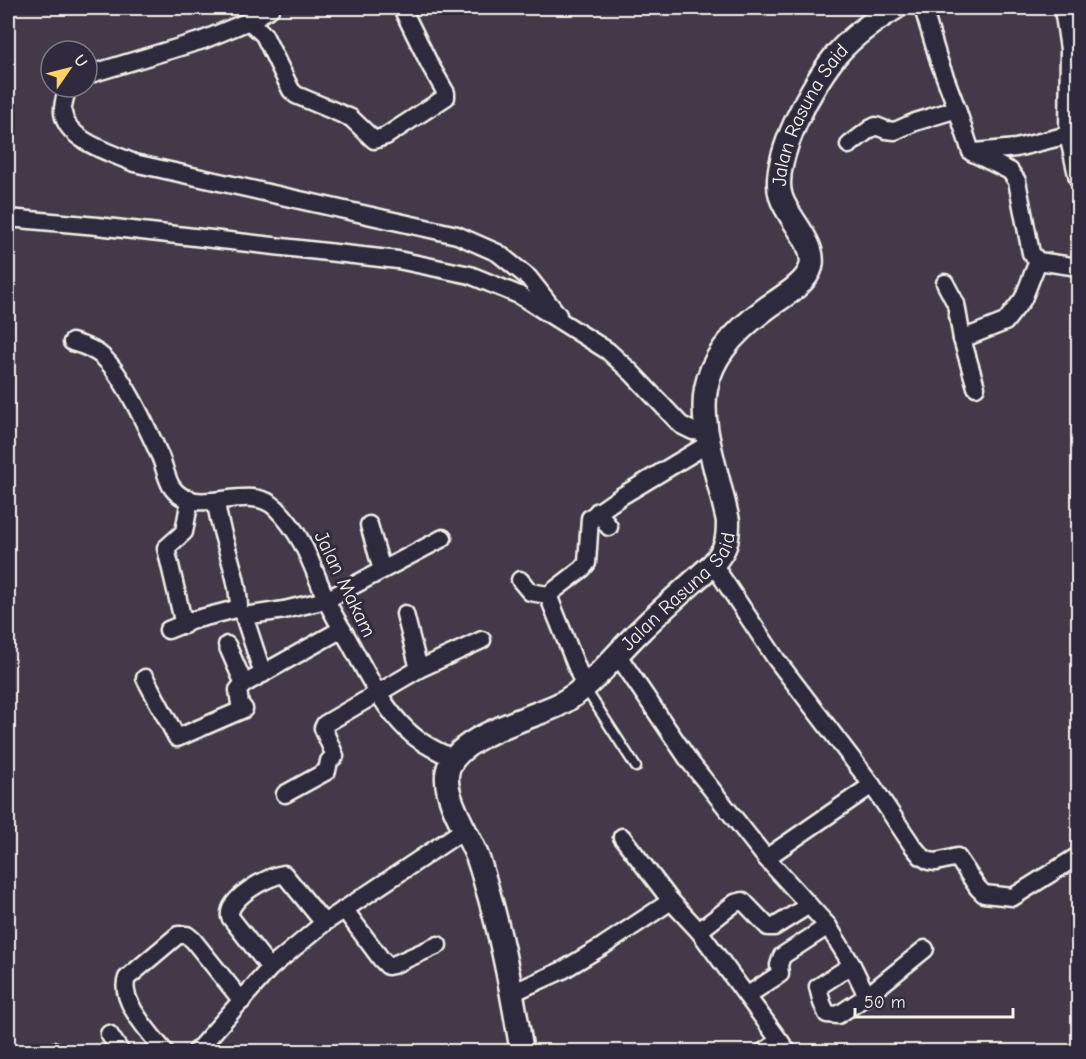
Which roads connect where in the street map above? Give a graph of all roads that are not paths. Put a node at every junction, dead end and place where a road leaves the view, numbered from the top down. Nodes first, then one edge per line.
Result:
1 (272, 8) edge
2 (402, 8) edge
3 (895, 8) edge
4 (923, 8) edge
5 (1063, 8) edge
6 (249, 21) junction
7 (99, 71) edge
8 (1073, 72) edge
9 (65, 99) edge
10 (957, 109) junction
11 (1068, 135) junction
12 (849, 146) dead end
13 (971, 152) junction
14 (1078, 180) edge
15 (8, 218) edge
16 (1038, 261) junction
17 (1078, 267) edge
18 (945, 283) dead end
19 (568, 327) junction
20 (962, 339) junction
21 (72, 342) dead end
22 (976, 387) dead end
23 (707, 438) junction
24 (190, 499) junction
25 (216, 502) junction
26 (598, 511) junction
27 (369, 525) dead end
28 (609, 527) dead end
29 (443, 538) dead end
30 (713, 564) junction
31 (382, 570) junction
32 (520, 580) dead end
33 (548, 595) junction
34 (326, 600) junction
35 (405, 614) dead end
36 (342, 628) junction
37 (482, 640) dead end
38 (227, 645) dead end
39 (617, 654) junction
40 (419, 669) junction
41 (263, 674) junction
42 (145, 678) dead end
43 (244, 684) junction
44 (585, 688) junction
45 (378, 691) junction
46 (453, 758) junction
47 (636, 767) dead end
48 (872, 785) junction
49 (285, 794) dead end
50 (465, 829) junction
51 (622, 837) dead end
52 (1078, 856) edge
53 (766, 858) junction
54 (671, 901) junction
55 (809, 905) junction
56 (344, 909) junction
57 (324, 922) junction
58 (828, 927) junction
59 (699, 931) junction
60 (438, 945) dead end
61 (925, 949) dead end
62 (852, 965) junction
63 (270, 968) junction
64 (512, 993) junction
65 (748, 995) junction
66 (867, 996) junction
67 (242, 1001) junction
68 (109, 1034) dead end
69 (784, 1046) edge
70 (520, 1051) edge
71 (121, 1052) edge
72 (165, 1052) edge
73 (196, 1052) edge
74 (763, 1052) edge

1 - 6 street
2 - 6 street
3 - 23 main road, Jalan Rasuna Said
4 - 10 street
5 - 8 street
6 - 7 street
8 - 11 street
9 - 19 street
10 - 12 street
10 - 13 street
11 - 13 street
11 - 14 street
13 - 16 street
15 - 19 street
16 - 17 street
16 - 20 street
18 - 20 street
19 - 23 street
20 - 22 street
21 - 24 street
23 - 26 street
23 - 30 main road, Jalan Rasuna Said
24 - 25 street, Jalan Makam
24 - 25 street
25 - 34 street, Jalan Makam
26 - 28 street
26 - 33 street
27 - 31 street
29 - 31 street
30 - 39 main road, Jalan Rasuna Said
30 - 48 street
31 - 34 street
32 - 33 street
33 - 44 street
34 - 36 street, Jalan Makam
34 - 41 street
35 - 40 street
36 - 41 street
36 - 45 street, Jalan Makam
37 - 40 street
38 - 43 street
39 - 44 main road, Jalan Rasuna Said
39 - 53 street
40 - 45 street
41 - 43 street
42 - 43 street
44 - 46 main road, Jalan Rasuna Said
44 - 47 lane
45 - 46 street, Jalan Makam
45 - 49 street
46 - 50 main road
48 - 52 street
48 - 53 street
50 - 56 street
50 - 64 main road
51 - 54 street
53 - 55 street
54 - 59 street
54 - 64 street
55 - 58 street
55 - 59 street
56 - 57 street
56 - 60 street
57 - 63 street
57 - 63 street
58 - 62 street
58 - 65 street
59 - 65 street
61 - 66 street
62 - 66 street
62 - 66 street
63 - 67 street
64 - 70 main road
65 - 69 street
67 - 72 street
67 - 73 street
68 - 71 street
69 - 74 street

